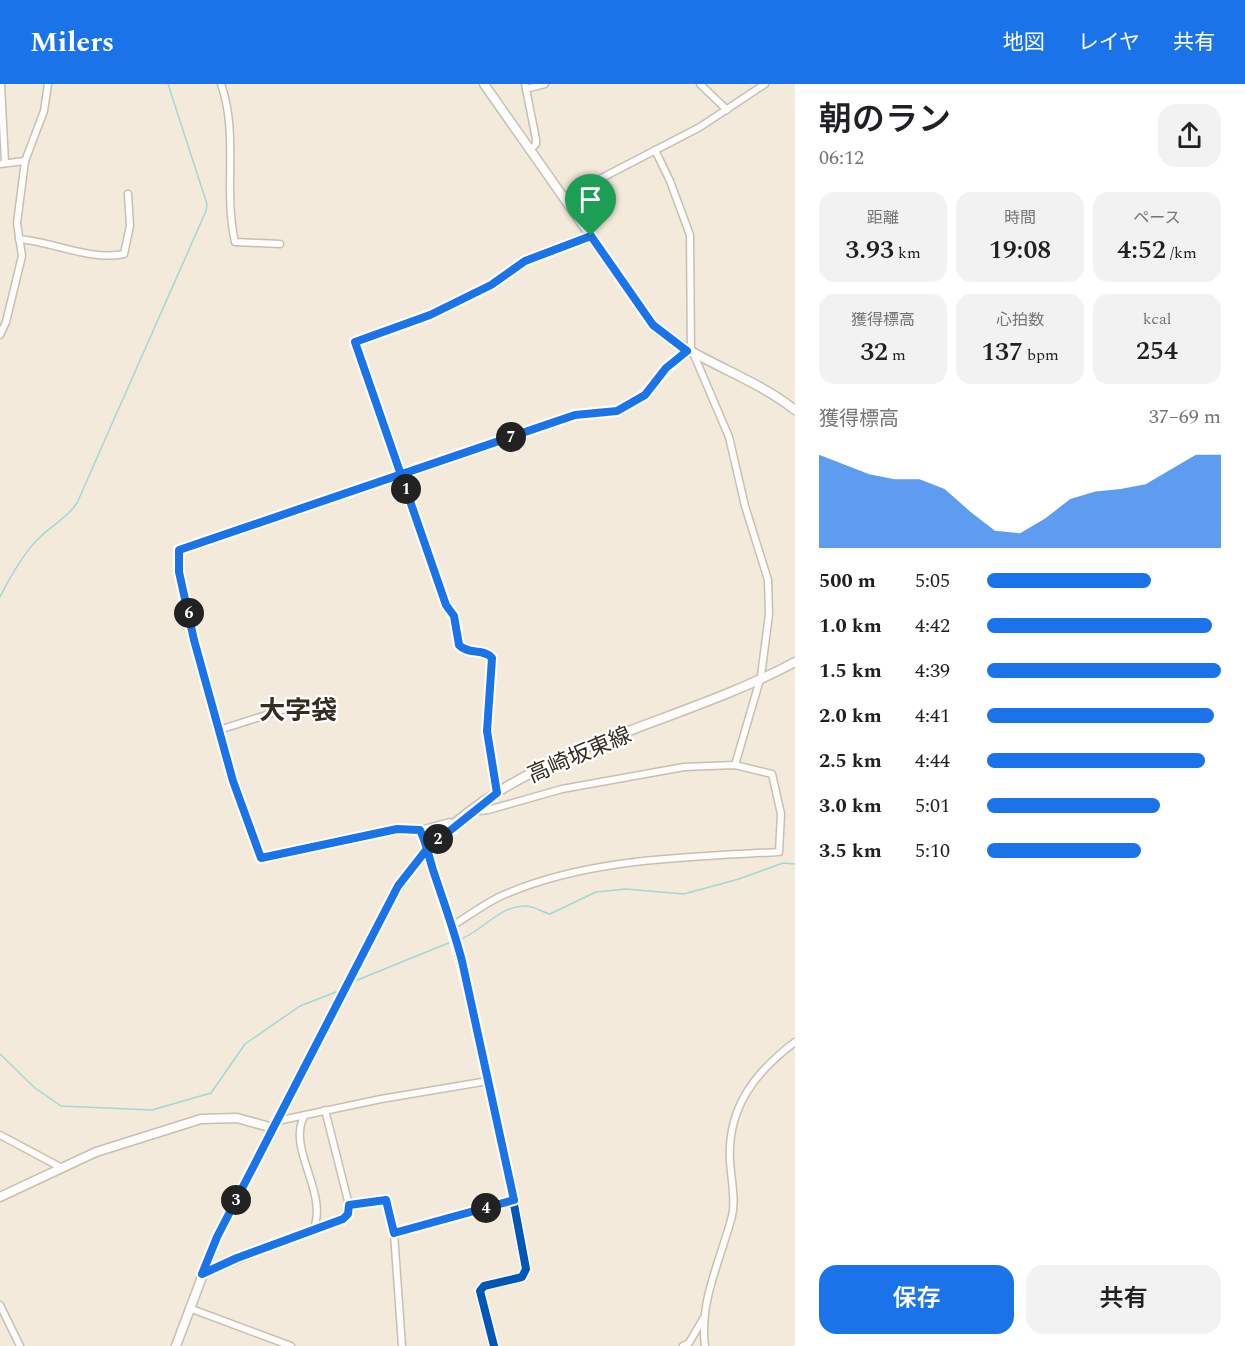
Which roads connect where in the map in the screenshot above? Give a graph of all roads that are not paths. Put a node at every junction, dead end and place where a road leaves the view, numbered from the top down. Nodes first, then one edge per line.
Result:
1 (1, 84) edge
2 (48, 84) edge
3 (221, 84) edge
4 (484, 84) edge
5 (545, 84) edge
6 (700, 84) edge
7 (765, 84) edge
8 (526, 86) edge
9 (727, 110) junction
10 (530, 150) junction
11 (655, 150) junction
12 (25, 161) junction
13 (3, 164) edge
14 (128, 194) dead end
15 (565, 197) junction
16 (591, 236) junction
17 (19, 239) junction
18 (280, 244) dead end
19 (0, 335) edge
20 (690, 353) junction
21 (795, 410) edge
22 (401, 474) junction
23 (795, 662) edge
24 (759, 681) junction
25 (288, 708) dead end
26 (219, 730) junction
27 (735, 765) junction
28 (497, 793) junction
29 (470, 812) junction
30 (454, 825) junction
31 (420, 830) junction
32 (427, 849) junction
33 (452, 926) junction
34 (795, 1042) edge
35 (488, 1081) junction
36 (325, 1110) junction
37 (305, 1115) junction
38 (275, 1124) junction
39 (0, 1135) edge
40 (60, 1167) junction
41 (0, 1197) edge
42 (514, 1200) junction
43 (349, 1205) junction
44 (313, 1230) junction
45 (394, 1233) junction
46 (202, 1274) junction
47 (0, 1305) edge
48 (189, 1308) junction
49 (703, 1319) junction
50 (20, 1346) edge
51 (176, 1346) edge
52 (291, 1346) edge
53 (402, 1346) edge
54 (494, 1346) edge
55 (683, 1346) edge
56 (705, 1346) edge

1 - 13 street
2 - 12 street
3 - 18 street
4 - 10 main road
5 - 8 street
6 - 9 street
7 - 9 street
8 - 10 street
9 - 11 street
10 - 15 main road
11 - 15 street
11 - 20 street
12 - 13 street
12 - 17 street
14 - 17 street
15 - 16 main road
16 - 20 main road
16 - 22 street
17 - 19 street
20 - 21 main road
20 - 22 street
20 - 24 street
22 - 26 street
22 - 28 street
23 - 24 main road, 高崎坂東線
24 - 27 street
24 - 28 main road, 高崎坂東線
25 - 26 street
26 - 31 street
27 - 29 street
27 - 33 street
28 - 29 main road, 高崎坂東線
29 - 30 main road, 高崎坂東線
30 - 31 street
30 - 32 main road, 高崎坂東線
31 - 32 street
32 - 33 street
32 - 38 main road, 高崎坂東線
33 - 35 street
34 - 49 street
35 - 36 street
35 - 42 street
36 - 37 street
36 - 43 street
37 - 38 street
37 - 44 street
38 - 40 main road
38 - 46 main road, 高崎坂東線
39 - 40 street
40 - 41 main road
42 - 45 street
42 - 54 street
43 - 44 street
43 - 45 street
44 - 46 street
45 - 53 street
46 - 48 main road, 高崎坂東線
47 - 50 street
48 - 51 main road, 高崎坂東線
48 - 52 street
49 - 55 street
49 - 56 street

